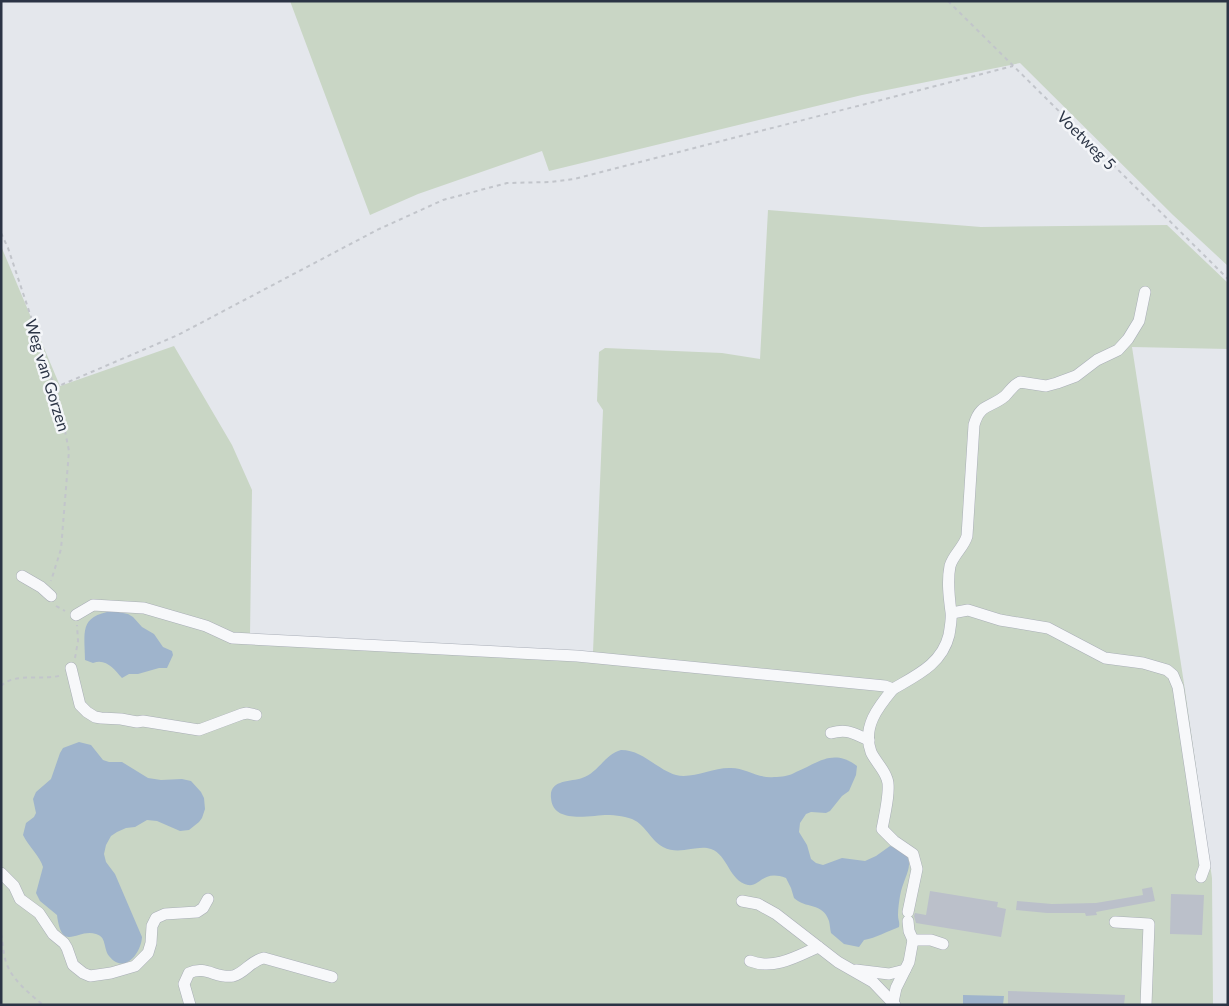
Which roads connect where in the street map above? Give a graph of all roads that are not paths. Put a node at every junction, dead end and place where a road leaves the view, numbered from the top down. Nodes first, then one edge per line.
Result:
1 (1146, 292) dead end
2 (22, 576) dead end
3 (51, 596) road end
4 (952, 613) junction
5 (76, 615) road end
6 (71, 668) road end
7 (892, 689) junction
8 (256, 715) dead end
9 (831, 733) dead end
10 (869, 740) junction
11 (1, 873) edge
12 (1201, 877) dead end
13 (208, 899) dead end
14 (742, 901) dead end
15 (1115, 922) dead end
16 (913, 940) junction
17 (943, 944) dead end
18 (818, 947) junction
19 (750, 961) dead end
20 (854, 970) junction
21 (905, 970) junction
22 (332, 977) dead end
23 (894, 1003) edge
24 (190, 1005) edge
25 (1146, 1005) edge

1 - 4 lane
2 - 3 lane
4 - 7 lane
4 - 12 lane
5 - 7 lane
6 - 8 lane
7 - 10 lane
9 - 10 lane
10 - 16 lane
11 - 13 lane
14 - 18 lane
15 - 25 lane
16 - 17 lane
16 - 21 lane
18 - 19 lane
18 - 20 lane
20 - 21 lane
20 - 23 lane
21 - 23 lane
22 - 24 lane

